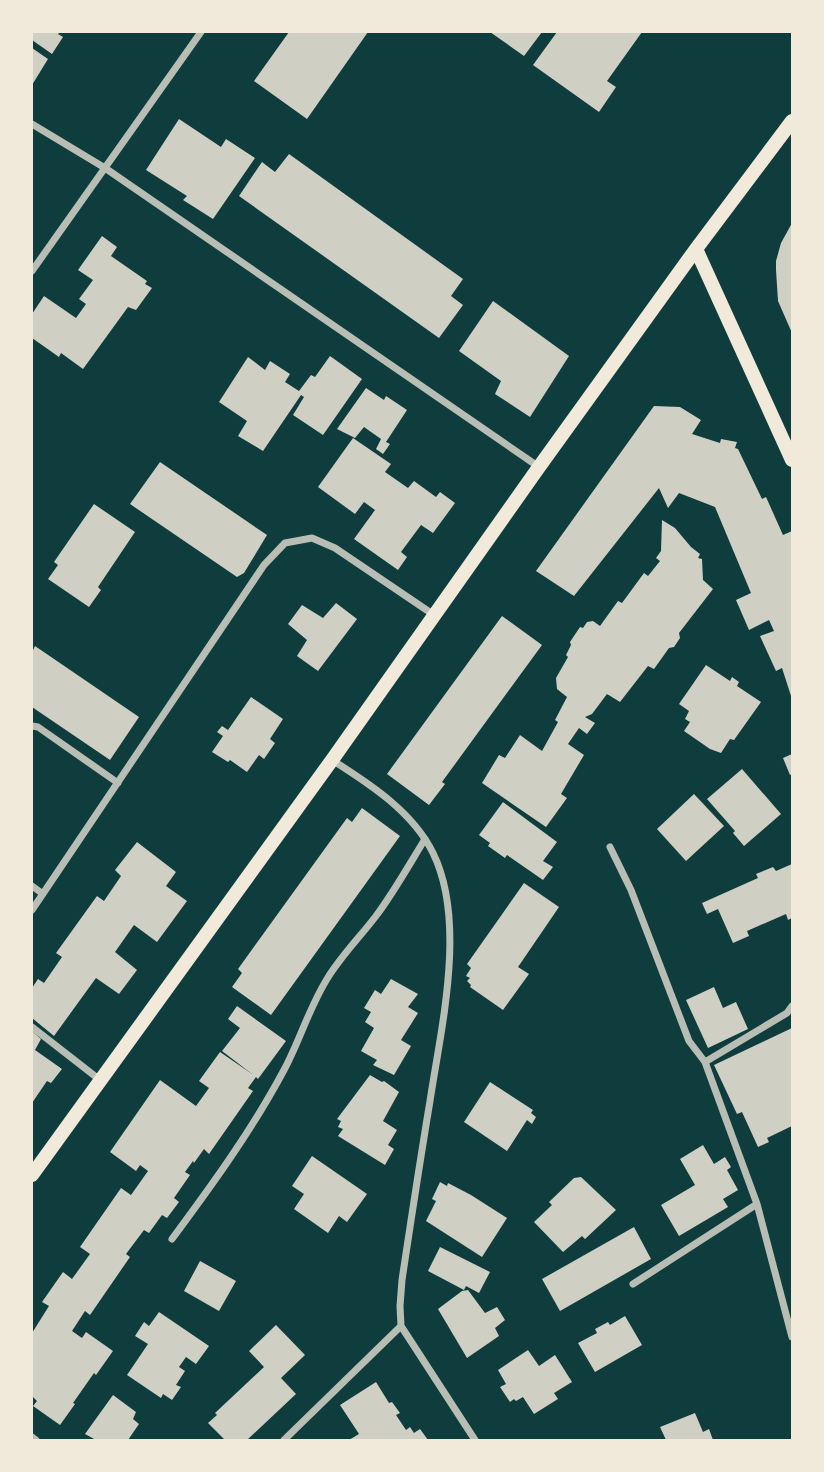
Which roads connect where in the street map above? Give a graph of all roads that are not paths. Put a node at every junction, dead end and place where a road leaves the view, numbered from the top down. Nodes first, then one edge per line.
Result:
1 (201, 32) edge
2 (793, 121) edge
3 (32, 124) edge
4 (105, 168) junction
5 (696, 249) junction
6 (32, 271) edge
7 (793, 460) edge
8 (539, 467) junction
9 (435, 615) junction
10 (32, 726) edge
11 (332, 760) junction
12 (118, 783) junction
13 (425, 839) junction
14 (610, 848) dead end
15 (32, 886) edge
16 (43, 894) junction
17 (32, 911) edge
18 (793, 1006) edge
19 (32, 1027) edge
20 (705, 1062) junction
21 (100, 1080) junction
22 (32, 1175) edge
23 (757, 1204) junction
24 (173, 1239) dead end
25 (633, 1284) dead end
26 (401, 1326) junction
27 (793, 1337) edge
28 (32, 1437) edge
29 (36, 1440) edge
30 (284, 1440) edge
31 (475, 1440) edge

1 - 4 street
2 - 5 main road
3 - 4 street
4 - 6 street
4 - 8 street
5 - 7 main road
5 - 8 main road
8 - 9 main road
9 - 11 main road
9 - 12 street
10 - 12 street
11 - 13 street
11 - 21 main road
12 - 16 street
13 - 24 street
13 - 26 street
14 - 20 street
15 - 16 street
16 - 17 street
18 - 20 street
19 - 21 street
20 - 23 street
21 - 22 main road
23 - 25 street
23 - 27 street
26 - 30 street
26 - 31 street
28 - 29 street

